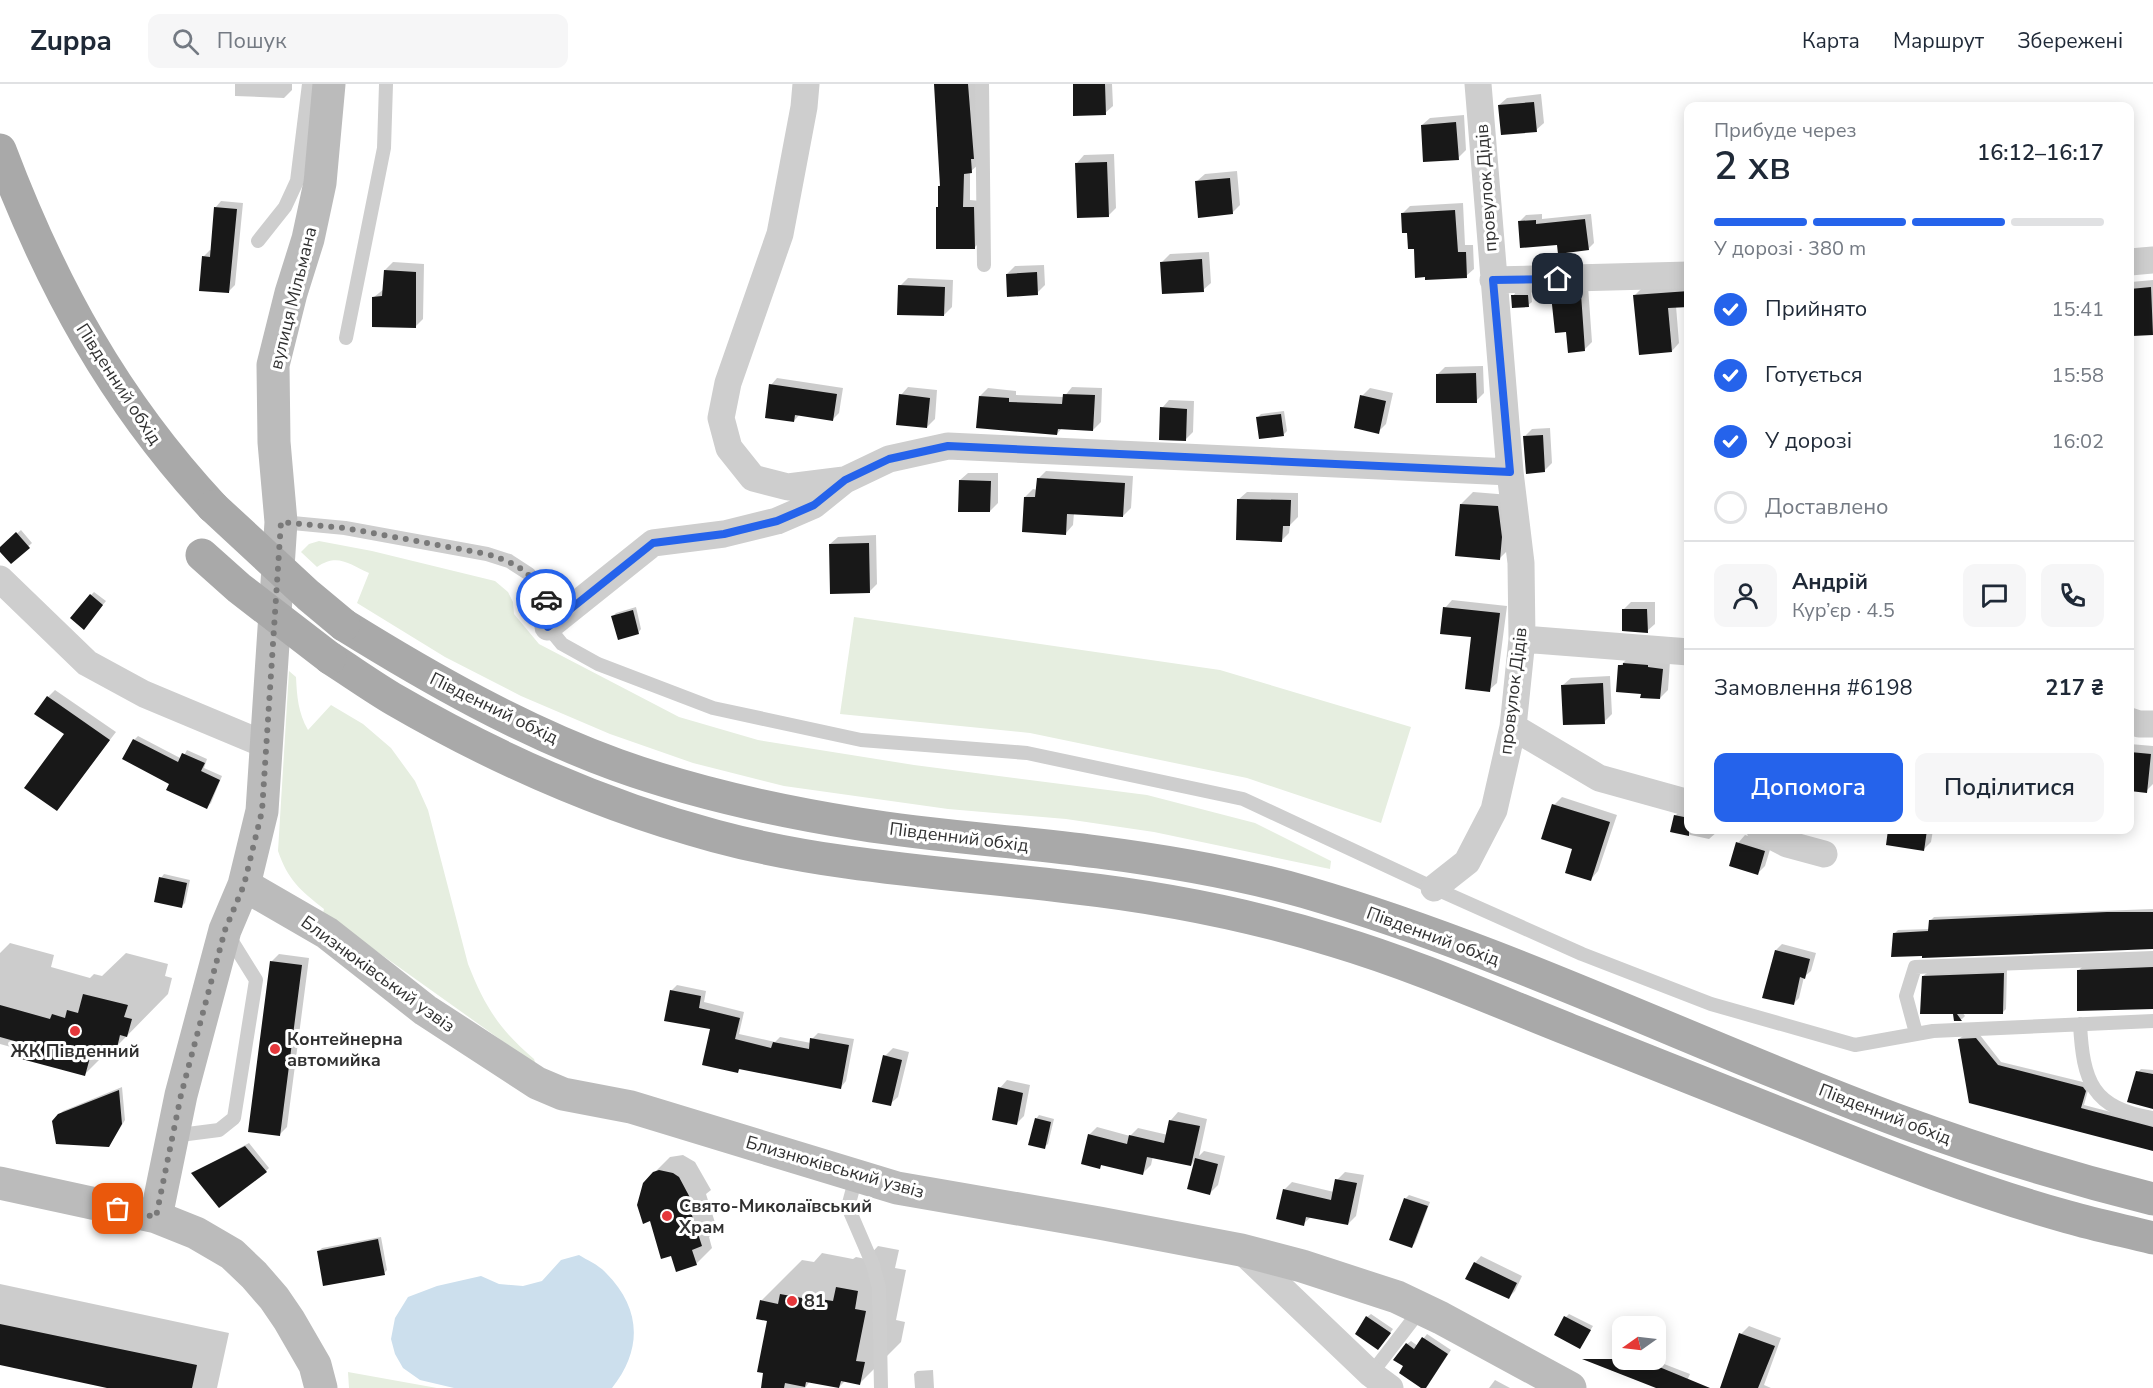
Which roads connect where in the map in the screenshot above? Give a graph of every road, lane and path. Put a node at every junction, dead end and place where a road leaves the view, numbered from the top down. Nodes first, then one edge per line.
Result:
1 (309, 84) edge
2 (328, 84) edge
3 (386, 84) edge
4 (806, 84) edge
5 (982, 84) edge
6 (1478, 84) edge
7 (0, 150) edge
8 (258, 241) dead end
9 (2153, 260) edge
10 (2134, 262) edge
11 (984, 265) dead end
12 (1684, 275) edge
13 (1493, 280) junction
14 (346, 338) dead end
15 (1510, 472) junction
16 (845, 480) junction
17 (281, 522) junction
18 (202, 555) dead end
19 (0, 579) edge
20 (548, 627) junction
21 (1522, 639) junction
22 (1684, 652) edge
23 (2134, 722) edge
24 (2153, 724) edge
25 (1513, 726) junction
26 (267, 745) junction
27 (1684, 802) edge
28 (1768, 834) edge
29 (1824, 854) dead end
30 (244, 885) junction
31 (1434, 888) junction
32 (225, 930) junction
33 (2153, 958) edge
34 (2153, 1021) edge
35 (2080, 1024) junction
36 (1916, 1033) junction
37 (2153, 1118) edge
38 (172, 1136) junction
39 (856, 1177) junction
40 (0, 1183) edge
41 (2153, 1199) edge
42 (156, 1217) junction
43 (2153, 1238) edge
44 (1241, 1250) junction
45 (1422, 1309) junction
46 (306, 1350) junction
47 (1380, 1381) edge
48 (303, 1388) edge
49 (321, 1388) edge
50 (881, 1388) edge
51 (1570, 1388) edge

1 - 8 lane
2 - 17 street, вулиця Мільмана
3 - 14 lane
4 - 16 street
5 - 11 lane
6 - 13 street, провулок Дідів
7 - 41 main road, Південний обхід, bridge
9 - 10 street
12 - 13 street
13 - 15 street, провулок Дідів
15 - 16 street
15 - 21 street, провулок Дідів
16 - 20 street
17 - 20 lane
17 - 26 street, вулиця Мільмана
18 - 43 main road, Південний обхід, bridge
19 - 26 street
20 - 31 lane
21 - 22 street
21 - 25 street, провулок Дідів
23 - 24 street
25 - 27 street
25 - 31 street, провулок Дідів
26 - 30 street, вулиця Мільмана
28 - 29 street
30 - 32 street, вулиця Мільмана
30 - 39 street, Близнюківський узвіз
31 - 36 lane
32 - 38 street, вулиця Мільмана
32 - 38 lane
33 - 36 lane
34 - 35 lane
35 - 36 lane
35 - 37 lane
38 - 42 street, вулиця Мільмана
39 - 44 street, Близнюківський узвіз
39 - 50 lane
40 - 42 street
42 - 46 street
44 - 45 street, Близнюківський узвіз
44 - 47 street
45 - 47 lane
45 - 51 street, Близнюківський узвіз
46 - 48 street
46 - 49 street

